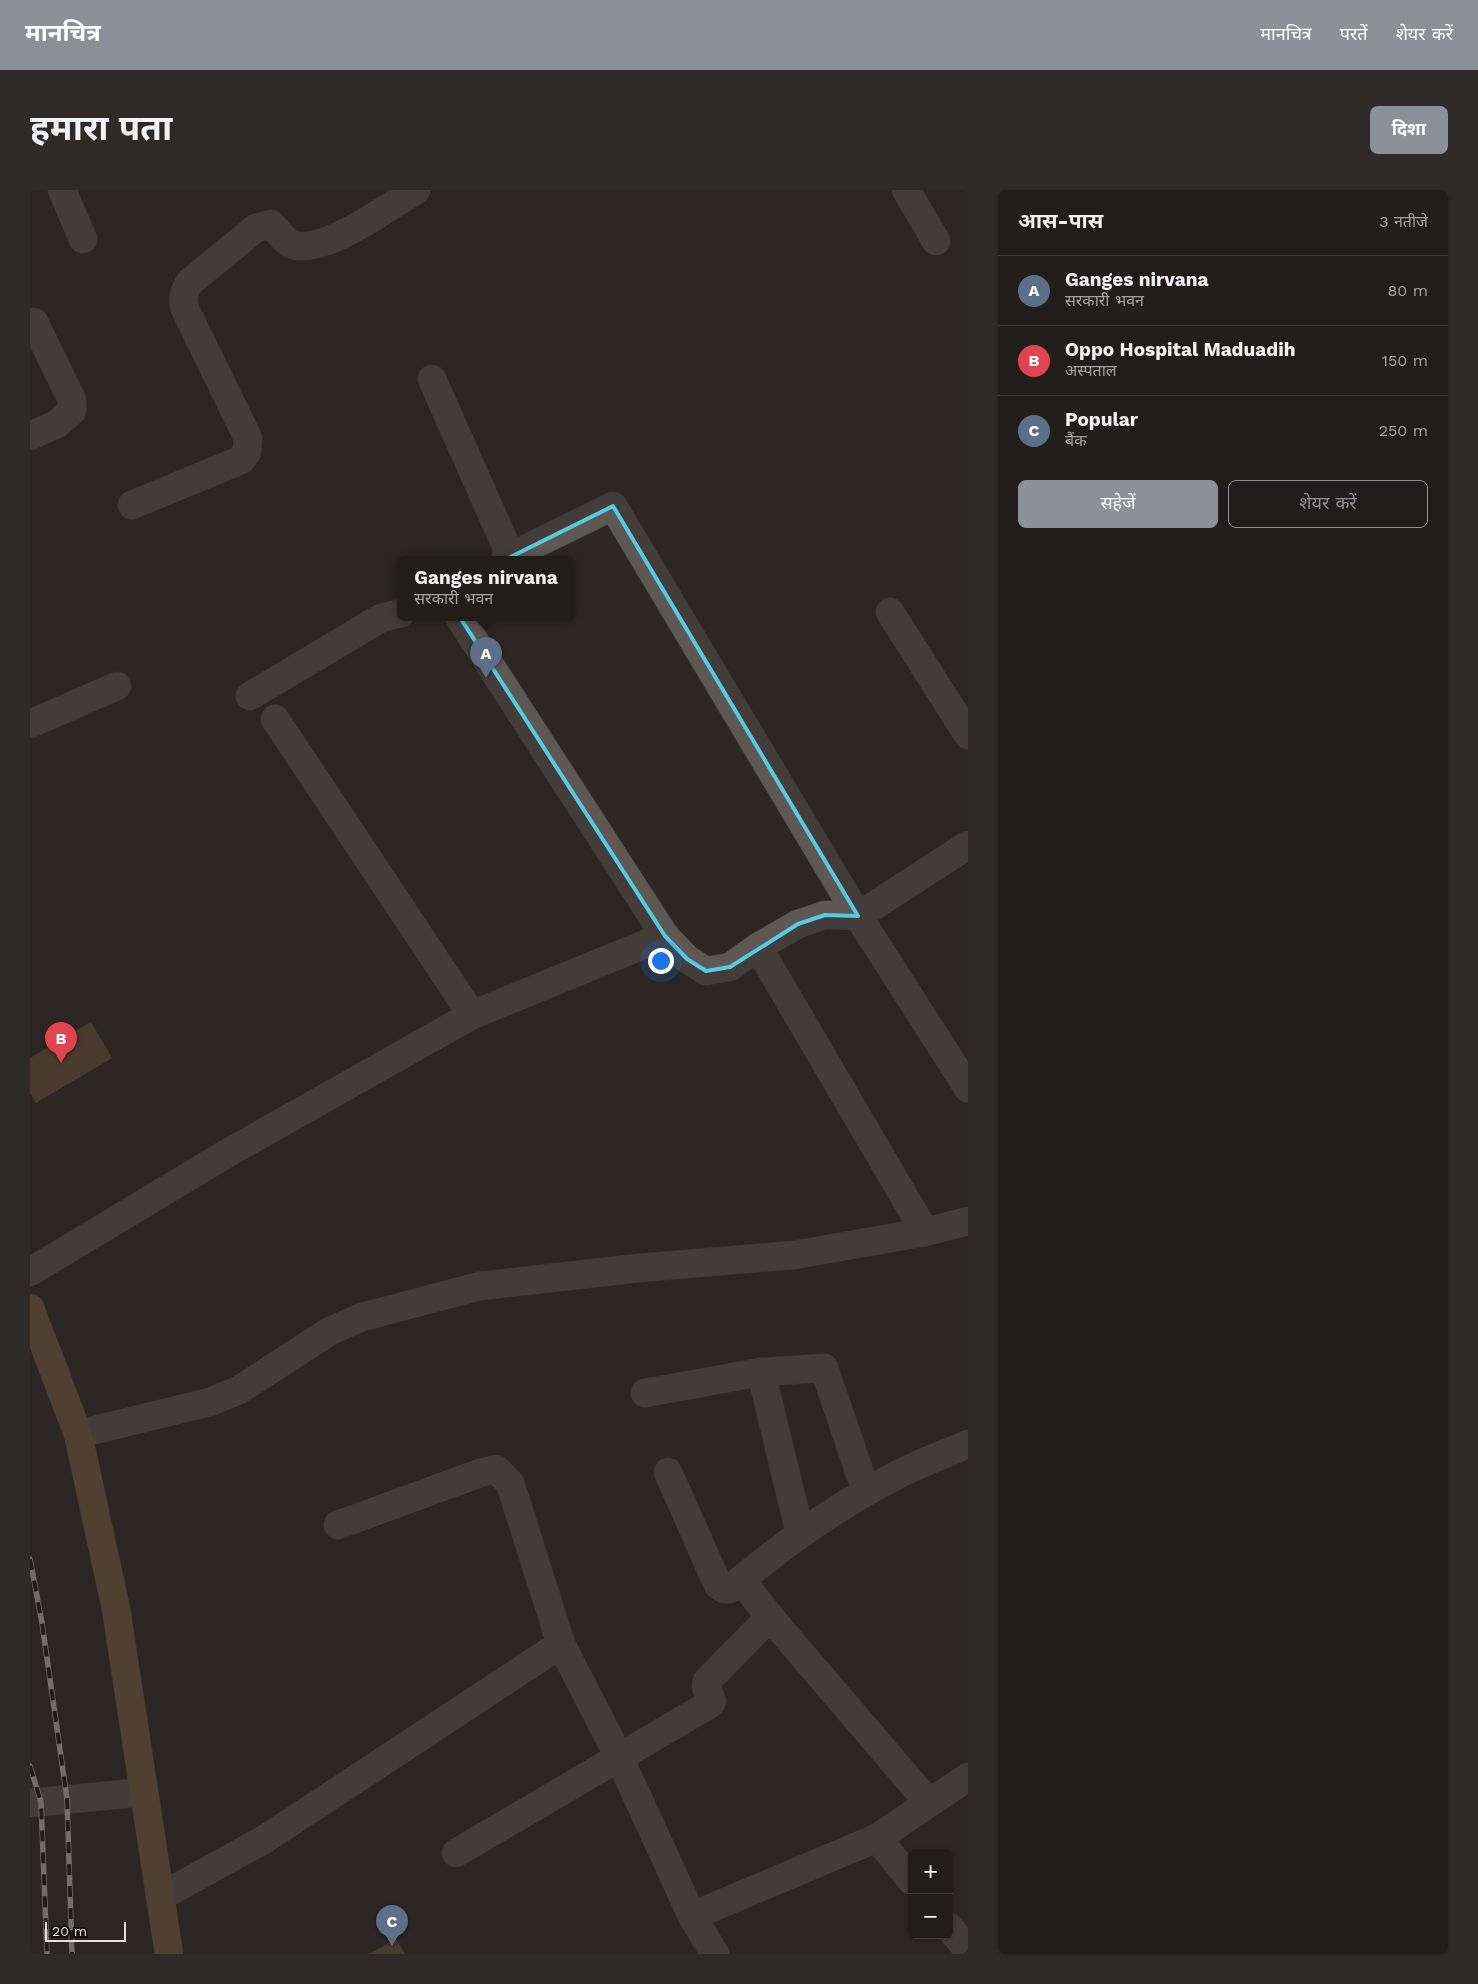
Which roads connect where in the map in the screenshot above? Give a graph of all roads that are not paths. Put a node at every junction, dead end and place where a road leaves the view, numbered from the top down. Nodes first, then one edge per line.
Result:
1 (62, 190) edge
2 (416, 190) edge
3 (906, 190) edge
4 (83, 239) dead end
5 (936, 241) dead end
6 (34, 322) dead end
7 (432, 379) dead end
8 (30, 436) edge
9 (132, 505) dead end
10 (507, 556) edge
11 (512, 556) edge
12 (890, 612) dead end
13 (397, 614) edge
14 (462, 621) edge
15 (117, 686) dead end
16 (250, 696) dead end
17 (275, 719) dead end
18 (30, 724) edge
19 (968, 735) edge
20 (968, 845) edge
21 (858, 916) junction
22 (665, 936) junction
23 (758, 947) junction
24 (472, 1015) junction
25 (968, 1088) edge
26 (968, 1221) edge
27 (926, 1232) junction
28 (30, 1272) edge
29 (30, 1308) edge
30 (761, 1372) junction
31 (646, 1393) dead end
32 (78, 1434) junction
33 (968, 1444) edge
34 (668, 1472) dead end
35 (866, 1491) junction
36 (338, 1525) dead end
37 (800, 1533) junction
38 (741, 1580) junction
39 (770, 1617) junction
40 (561, 1644) junction
41 (619, 1757) junction
42 (968, 1777) edge
43 (144, 1792) junction
44 (928, 1802) junction
45 (30, 1803) edge
46 (877, 1838) junction
47 (456, 1853) dead end
48 (908, 1876) edge
49 (160, 1897) junction
50 (692, 1916) junction
51 (953, 1932) edge
52 (968, 1950) edge
53 (169, 1954) edge
54 (715, 1954) edge

1 - 4 street
2 - 9 street
3 - 5 street
6 - 8 street
7 - 10 street
11 - 21 street
12 - 19 street
13 - 16 street
14 - 22 street
15 - 18 street
17 - 24 street
20 - 21 street
21 - 23 street
21 - 25 street
22 - 23 street
22 - 24 street
23 - 27 street
24 - 28 street
26 - 27 street
27 - 32 street
29 - 32 street
30 - 31 street
30 - 35 street
30 - 37 street
32 - 43 street
33 - 35 street
34 - 38 street
35 - 37 street
36 - 40 street
37 - 38 street
38 - 39 street
39 - 41 street
39 - 44 street
40 - 41 street
40 - 49 street
41 - 47 street
41 - 50 street
42 - 44 street
43 - 45 street
43 - 49 street
44 - 46 street
46 - 48 street
46 - 50 street
49 - 53 street
50 - 54 street
51 - 52 street

